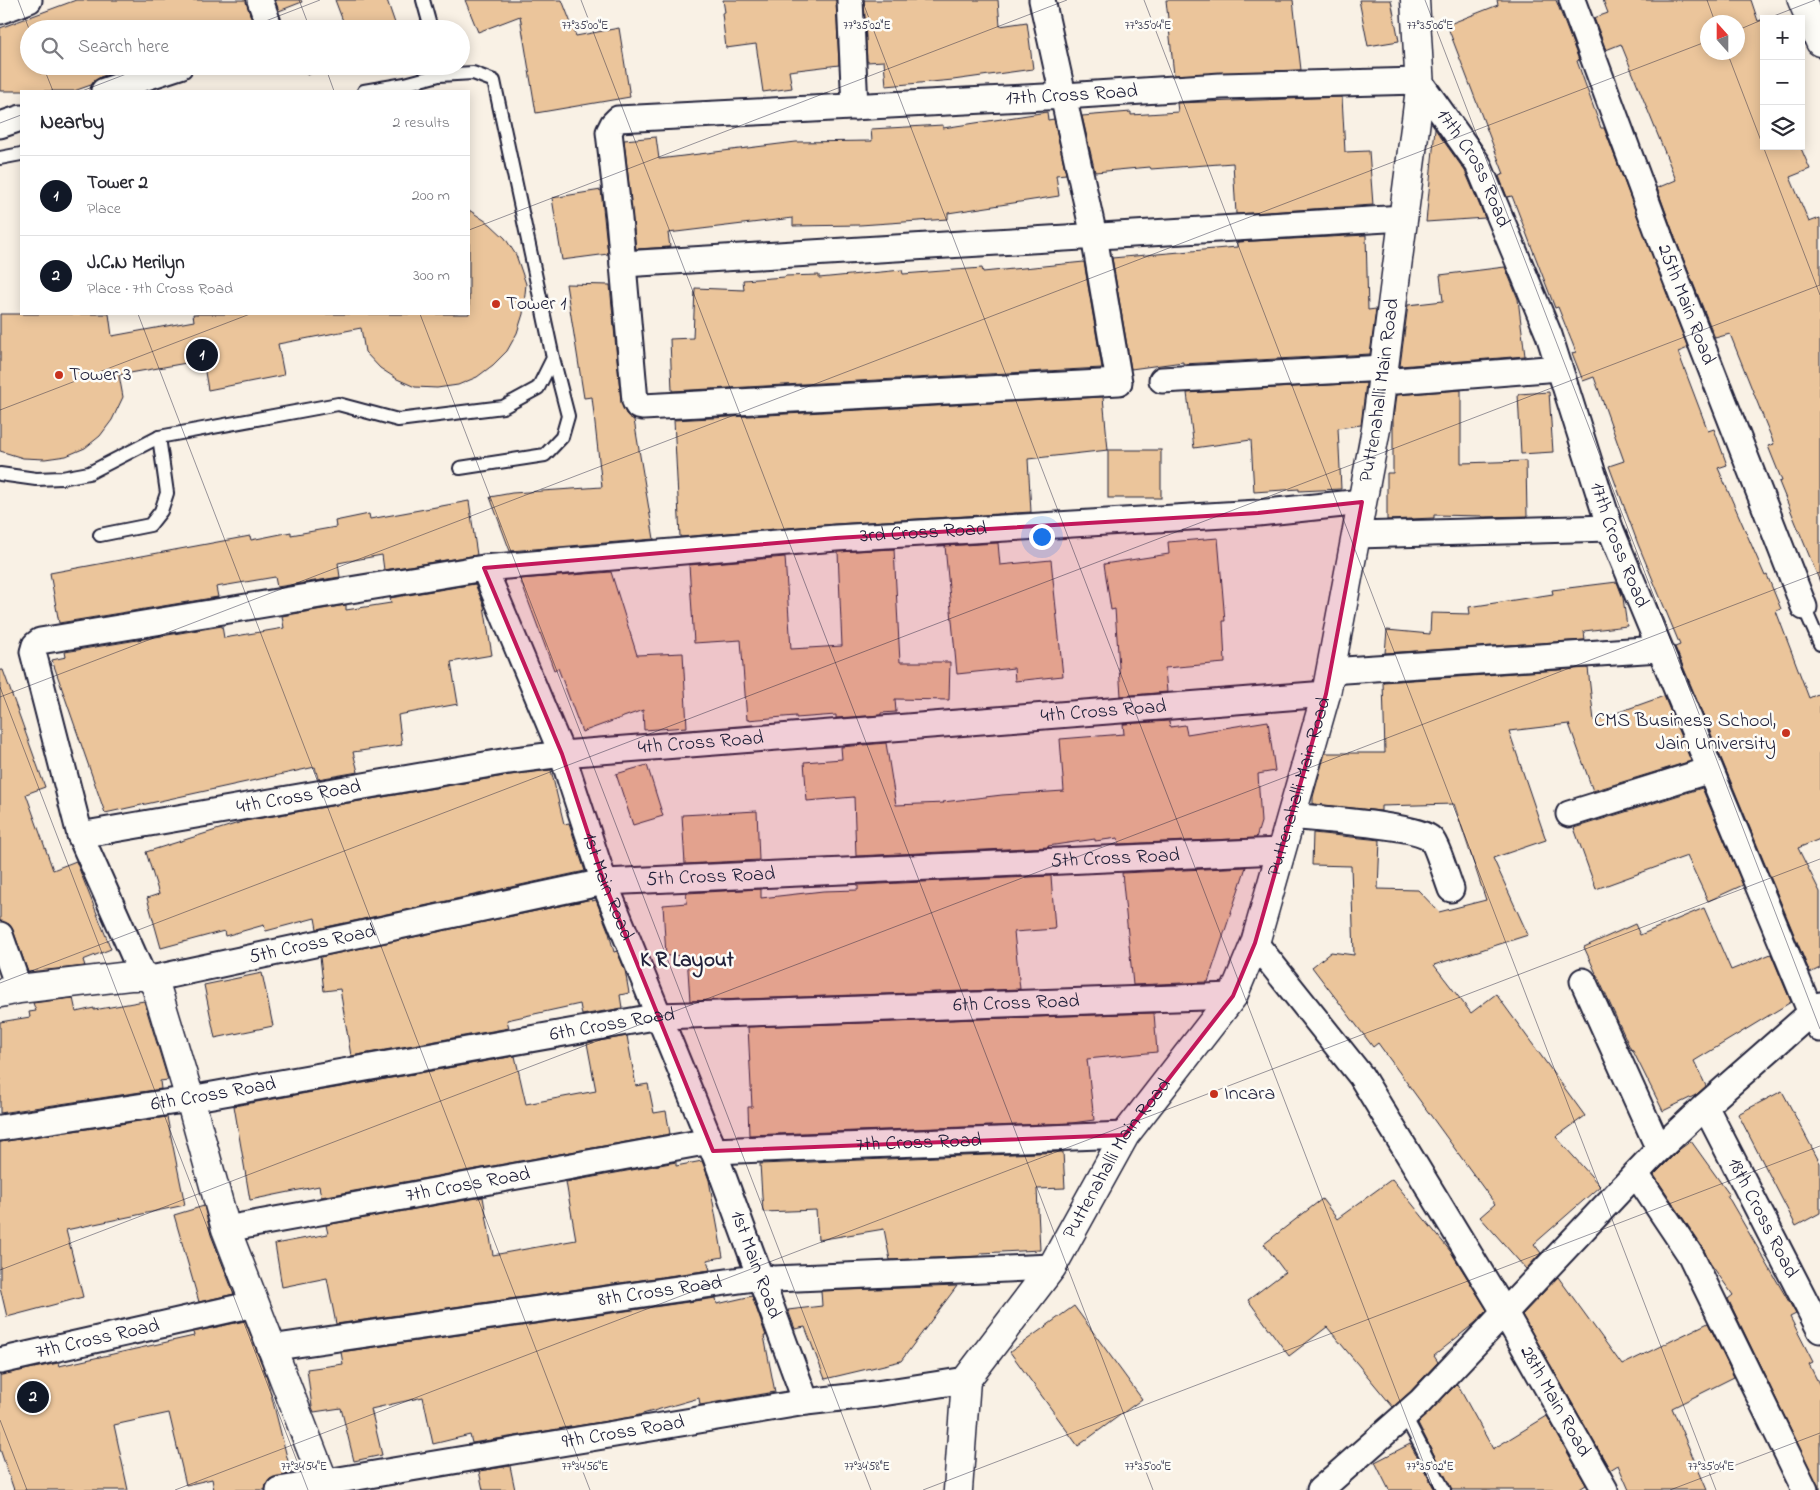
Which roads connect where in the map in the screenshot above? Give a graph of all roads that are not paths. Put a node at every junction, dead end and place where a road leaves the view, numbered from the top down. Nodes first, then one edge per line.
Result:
1 (29, 0) edge
2 (260, 0) edge
3 (423, 0) edge
4 (850, 0) edge
5 (1042, 0) edge
6 (1415, 0) edge
7 (1572, 0) edge
8 (1802, 0) edge
9 (0, 10) edge
10 (267, 20) edge
11 (429, 20) edge
12 (1820, 42) edge
13 (470, 73) edge
14 (153, 75) edge
15 (427, 75) edge
16 (1419, 81) junction
17 (107, 90) edge
18 (370, 90) edge
19 (1064, 96) junction
20 (856, 106) junction
21 (20, 118) edge
22 (0, 125) edge
23 (20, 154) edge
24 (0, 158) edge
25 (1404, 218) junction
26 (1094, 236) junction
27 (623, 264) junction
28 (553, 358) junction
29 (1559, 368) junction
30 (1383, 375) junction
31 (1162, 380) dead end
32 (159, 437) junction
33 (460, 468) dead end
34 (0, 474) edge
35 (1362, 502) junction
36 (1610, 528) junction
37 (1356, 535) junction
38 (100, 536) dead end
39 (484, 568) junction
40 (1804, 606) joint
41 (1820, 644) edge
42 (1659, 649) junction
43 (1328, 682) junction
44 (562, 754) junction
45 (1710, 770) junction
46 (1569, 814) dead end
47 (1291, 816) junction
48 (80, 835) junction
49 (1280, 851) junction
50 (604, 882) junction
51 (1451, 889) dead end
52 (0, 935) edge
53 (1255, 943) junction
54 (147, 977) junction
55 (1583, 981) dead end
56 (9, 991) edge
57 (1233, 996) junction
58 (660, 1016) junction
59 (1817, 1016) edge
60 (190, 1099) junction
61 (1705, 1106) junction
62 (0, 1128) edge
63 (1124, 1135) junction
64 (711, 1146) junction
65 (1659, 1149) junction
66 (1636, 1174) junction
67 (226, 1230) junction
68 (1052, 1267) junction
69 (761, 1277) junction
70 (254, 1304) junction
71 (1505, 1313) junction
72 (1820, 1330) edge
73 (270, 1348) junction
74 (0, 1361) edge
75 (966, 1380) junction
76 (806, 1402) junction
77 (1405, 1416) junction
78 (326, 1486) edge
79 (280, 1490) edge
80 (958, 1490) edge
81 (1320, 1490) edge
82 (1444, 1490) edge
83 (1605, 1490) edge
84 (1805, 1490) edge

1 - 9 street
2 - 10 street
3 - 11 lane
4 - 20 street
5 - 19 street
6 - 16 main road, Puttenahalli Main Road
7 - 40 street, 25th Main Road
8 - 12 main road
13 - 28 lane
14 - 17 street
15 - 18 lane
16 - 19 street, 17th Cross Road
16 - 25 main road, Puttenahalli Main Road
16 - 29 street, 17th Cross Road
19 - 20 street, 17th Cross Road
19 - 26 street
20 - 27 street, 17th Cross Road
21 - 22 street
23 - 24 lane
25 - 26 street
25 - 30 main road, Puttenahalli Main Road
26 - 27 street
26 - 27 street
28 - 32 lane
28 - 33 lane
29 - 30 street
29 - 36 street, 17th Cross Road
30 - 31 street
30 - 35 main road, Puttenahalli Main Road
32 - 34 lane
32 - 38 lane
35 - 37 main road, Puttenahalli Main Road
35 - 39 street, 3rd Cross Road
36 - 37 street
36 - 42 street, 17th Cross Road
37 - 43 main road, Puttenahalli Main Road
39 - 44 street, 1st Main Road
39 - 48 street, 3rd Cross Road
40 - 41 lane
42 - 43 street, 4th Cross Road
42 - 45 street, 17th Cross Road
43 - 44 street, 4th Cross Road
43 - 47 main road, Puttenahalli Main Road
44 - 48 street, 4th Cross Road
44 - 50 street, 1st Main Road
45 - 46 street
45 - 59 street, 17th Cross Road
47 - 49 main road, Puttenahalli Main Road
47 - 51 street
48 - 54 street, 3rd Cross Road
49 - 50 street, 5th Cross Road
49 - 53 main road, Puttenahalli Main Road
50 - 54 street, 5th Cross Road
50 - 58 street, 1st Main Road
52 - 56 street
53 - 57 main road, Puttenahalli Main Road
53 - 71 street, 28th Main Road
54 - 56 main road
54 - 60 main road
55 - 65 street
57 - 58 street, 6th Cross Road
57 - 63 main road, Puttenahalli Main Road
58 - 60 street, 6th Cross Road
58 - 64 street, 1st Main Road
59 - 61 street
60 - 62 street, 6th Cross Road
60 - 67 main road
61 - 65 street
61 - 72 street, 18th Cross Road
63 - 64 street, 7th Cross Road
63 - 68 main road, Puttenahalli Main Road
64 - 67 street, 7th Cross Road
64 - 69 street, 1st Main Road
65 - 66 street
66 - 71 street
66 - 84 street
67 - 70 main road
68 - 69 street, 8th Cross Road
68 - 75 main road, Puttenahalli Main Road
69 - 73 street, 8th Cross Road
69 - 76 street, 1st Main Road
70 - 73 main road
70 - 74 street, 7th Cross Road
71 - 77 street
71 - 83 street, 28th Main Road
73 - 78 main road
75 - 76 street, 9th Cross Road
75 - 80 main road
76 - 78 street, 9th Cross Road
77 - 81 street
77 - 82 lane
78 - 79 street, 9th Cross Road

